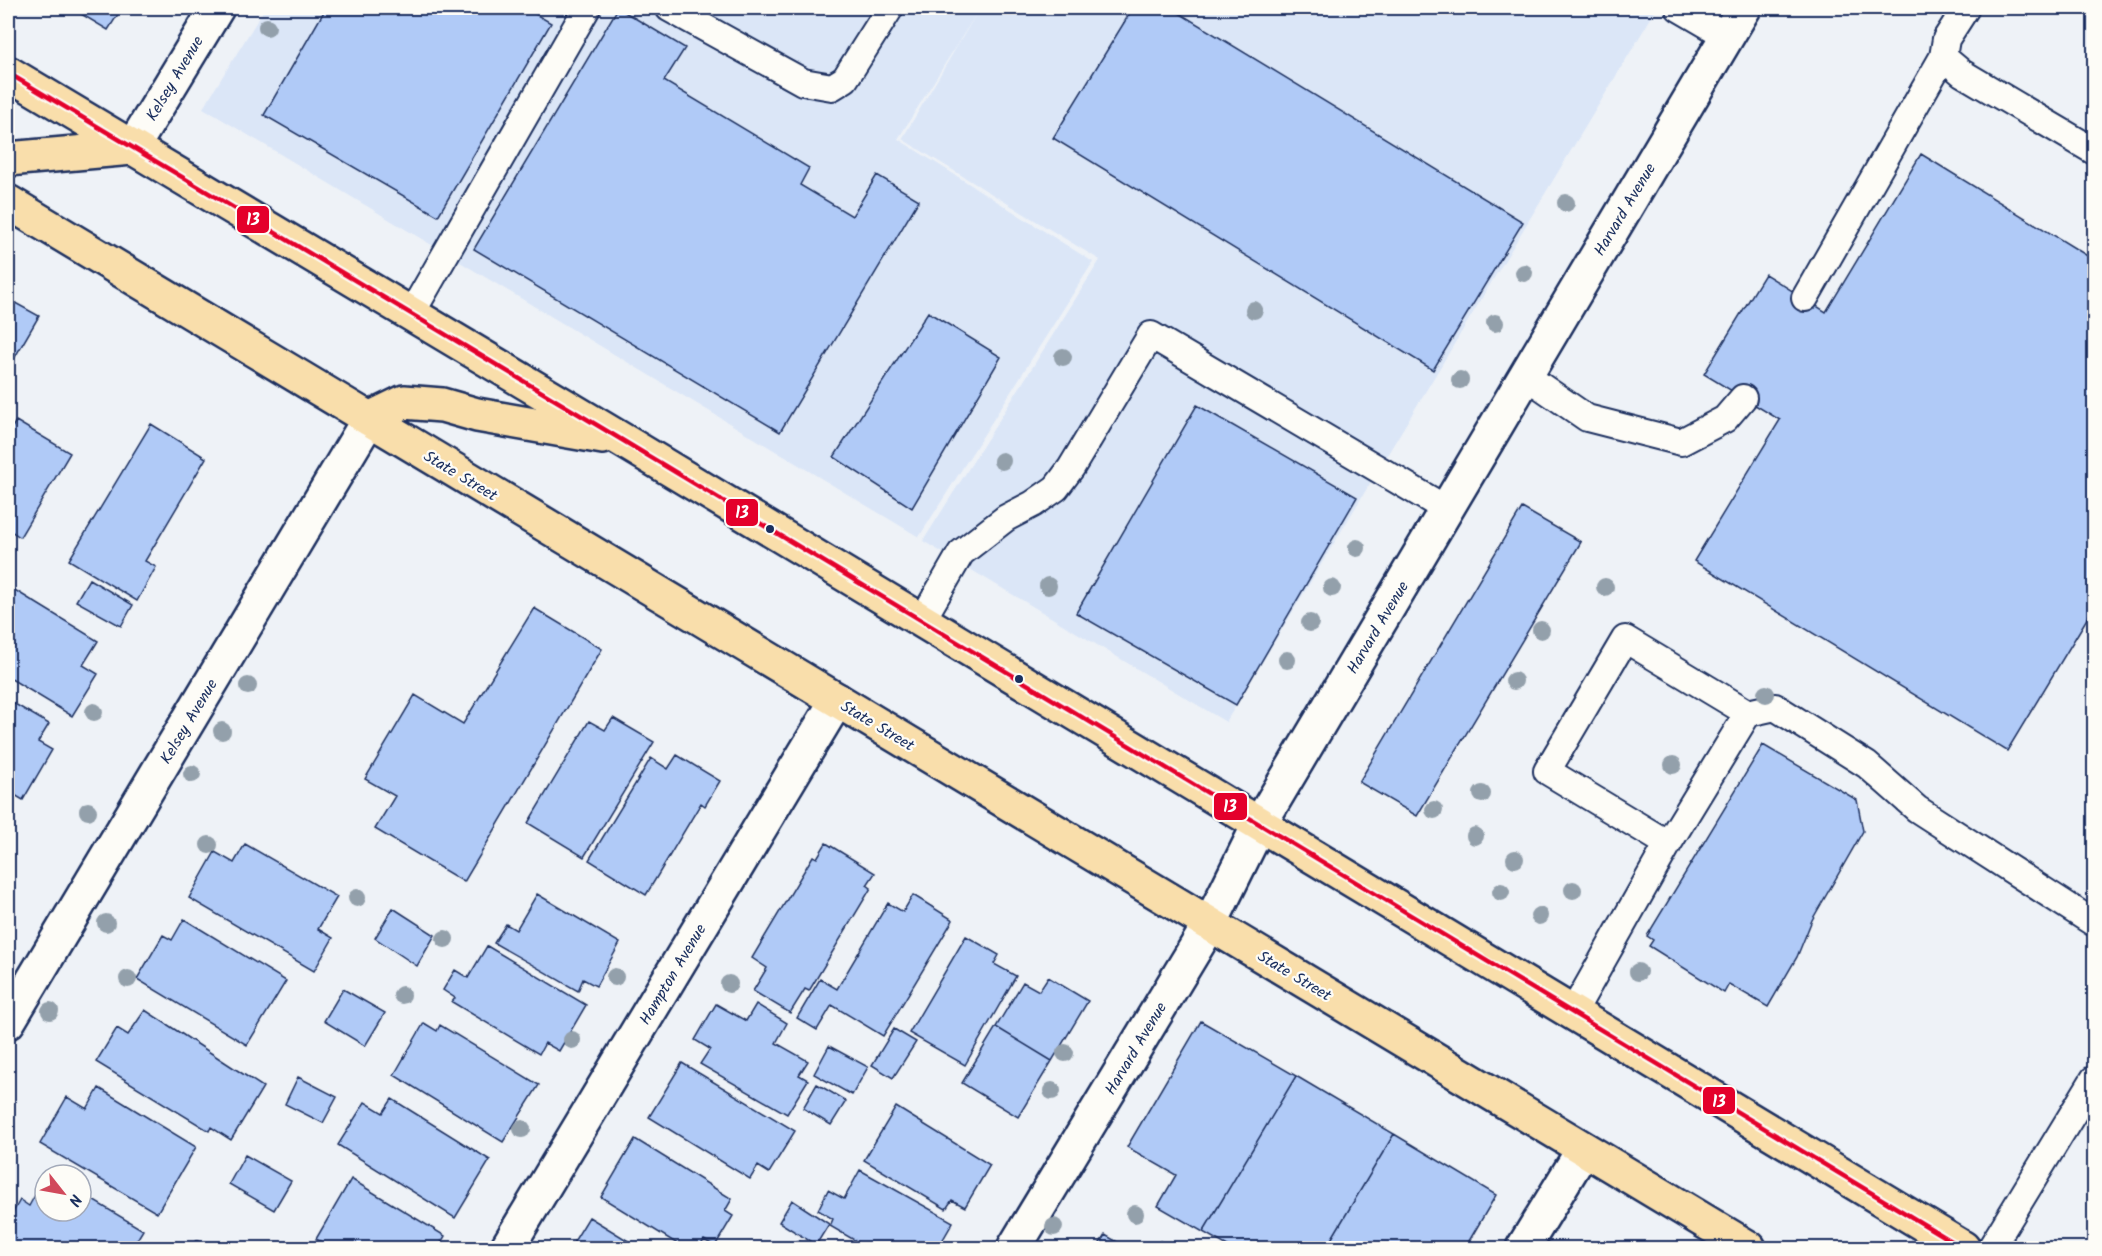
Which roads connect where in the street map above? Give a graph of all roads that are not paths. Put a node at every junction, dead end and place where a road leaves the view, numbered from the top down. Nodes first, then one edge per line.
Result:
1 (216, 8) edge
2 (587, 8) edge
3 (669, 8) edge
4 (890, 8) edge
5 (1679, 8) edge
6 (1744, 8) edge
7 (1966, 8) edge
8 (1727, 36) junction
9 (1943, 57) junction
10 (8, 73) edge
11 (132, 148) junction
12 (2094, 151) edge
13 (8, 159) edge
14 (8, 202) edge
15 (1805, 298) dead end
16 (411, 314) junction
17 (1526, 376) junction
18 (1743, 398) dead end
19 (369, 419) junction
20 (622, 441) junction
21 (1446, 509) junction
22 (921, 622) junction
23 (837, 700) junction
24 (1748, 713) junction
25 (1259, 825) junction
26 (1668, 844) junction
27 (2094, 923) edge
28 (1210, 924) junction
29 (1572, 1014) junction
30 (8, 1022) edge
31 (2094, 1079) edge
32 (1583, 1150) junction
33 (507, 1248) edge
34 (1014, 1248) edge
35 (1523, 1248) edge
36 (1749, 1248) edge
37 (1963, 1248) edge
38 (1991, 1248) edge

1 - 11 street, Kelsey Avenue
2 - 16 lane
3 - 4 lane
5 - 8 lane
6 - 8 street, Harvard Avenue
7 - 9 lane
8 - 17 street, Harvard Avenue
9 - 12 lane
9 - 15 lane
10 - 11 main road
11 - 13 main road
11 - 16 main road
14 - 19 main road, State Street
16 - 20 main road
17 - 18 lane
17 - 21 street, Harvard Avenue
19 - 20 main road
19 - 23 main road, State Street
19 - 30 street, Kelsey Avenue
20 - 22 main road
21 - 22 lane
21 - 25 street, Harvard Avenue
22 - 25 main road
23 - 28 main road, State Street
23 - 33 street, Hampton Avenue
24 - 26 lane
24 - 26 lane
24 - 27 lane
25 - 28 street, Harvard Avenue
25 - 29 main road
26 - 29 lane
28 - 32 main road, State Street
28 - 34 street, Harvard Avenue
29 - 37 main road
31 - 38 lane
32 - 35 street
32 - 36 main road, State Street

